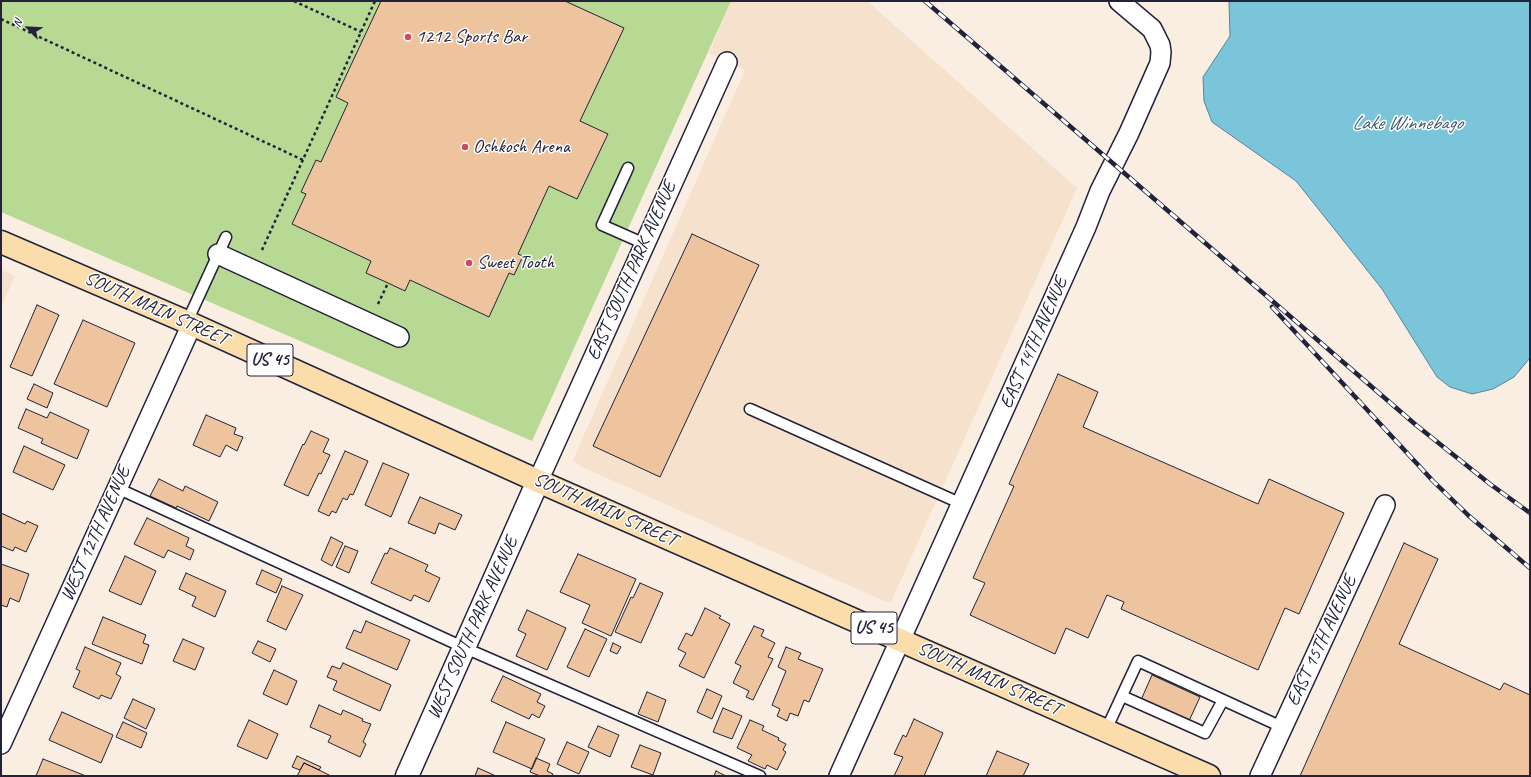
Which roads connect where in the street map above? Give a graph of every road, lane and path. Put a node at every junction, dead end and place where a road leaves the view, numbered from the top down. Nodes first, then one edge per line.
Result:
1 (294, 1) edge
2 (375, 1) edge
3 (1119, 1) edge
4 (1, 19) edge
5 (361, 32) junction
6 (727, 62) dead end
7 (303, 160) junction
8 (628, 168) dead end
9 (1, 242) edge
10 (645, 244) junction
11 (222, 245) joint
12 (253, 270) junction
13 (189, 323) junction
14 (399, 337) dead end
15 (750, 409) dead end
16 (538, 481) junction
17 (117, 488) junction
18 (962, 504) junction
19 (1385, 505) dead end
20 (901, 640) junction
21 (465, 648) junction
22 (1122, 696) junction
23 (1223, 700) junction
24 (1282, 727) junction
25 (1106, 730) junction
26 (1, 744) edge
27 (407, 776) edge
28 (760, 776) edge
29 (839, 776) edge
30 (1210, 776) edge
31 (1260, 776) edge

1 - 5 path
2 - 5 path
3 - 18 street, EAST 14TH AVENUE
4 - 7 path
5 - 7 path
6 - 10 street, EAST SOUTH PARK AVENUE
7 - 12 path
8 - 10 lane
9 - 13 main road, SOUTH MAIN STREET / US 45
10 - 16 street, EAST SOUTH PARK AVENUE
11 - 12 street
11 - 13 lane
12 - 14 street
13 - 16 main road, SOUTH MAIN STREET / US 45
13 - 17 street, WEST 12TH AVENUE
15 - 18 lane
16 - 20 main road, SOUTH MAIN STREET / US 45
16 - 21 main road, WEST SOUTH PARK AVENUE
17 - 21 lane
17 - 26 street, WEST 12TH AVENUE
18 - 20 street, EAST 14TH AVENUE
19 - 24 street, EAST 15TH AVENUE
20 - 25 main road, SOUTH MAIN STREET / US 45
20 - 29 street, EAST 14TH AVENUE
21 - 27 main road, WEST SOUTH PARK AVENUE
21 - 28 lane
22 - 23 lane
22 - 23 lane
22 - 25 lane
23 - 24 lane
24 - 31 street, EAST 15TH AVENUE
25 - 30 main road, SOUTH MAIN STREET / US 45

